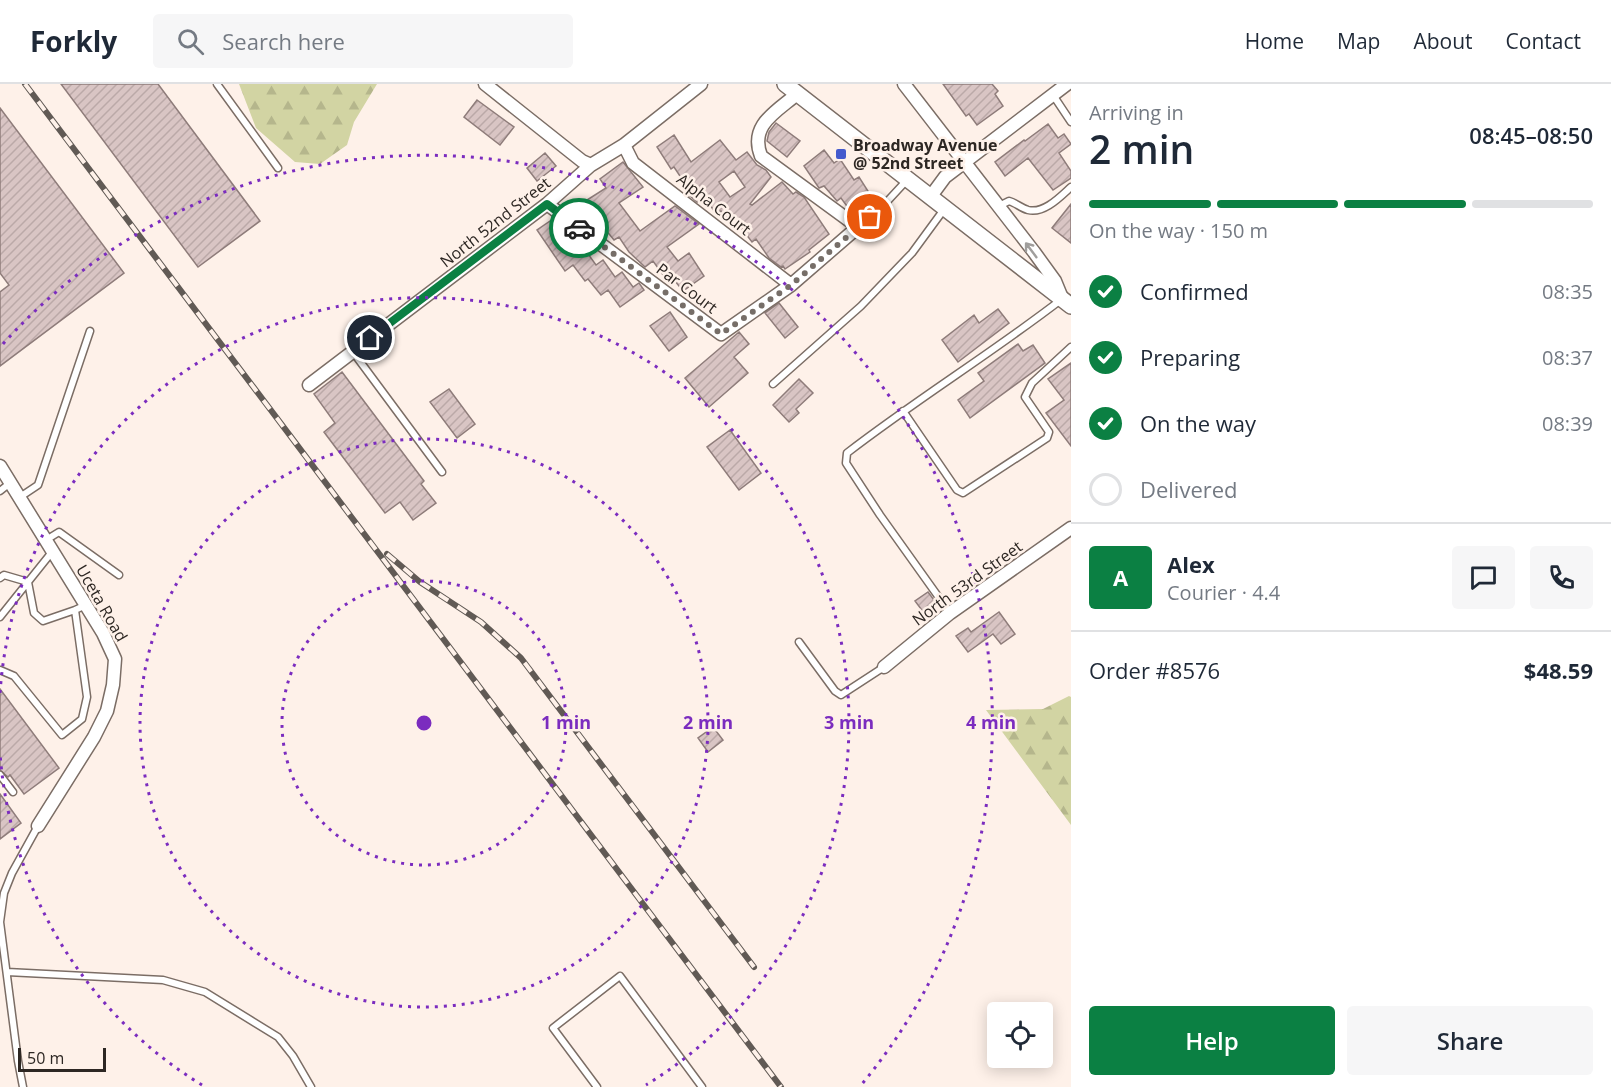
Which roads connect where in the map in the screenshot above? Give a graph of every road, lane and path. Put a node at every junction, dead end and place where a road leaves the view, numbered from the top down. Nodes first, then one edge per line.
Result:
1 (217, 84) edge
2 (484, 84) edge
3 (701, 84) edge
4 (784, 84) edge
5 (904, 84) edge
6 (1067, 84) edge
7 (797, 94) junction
8 (1053, 95) junction
9 (1071, 122) edge
10 (624, 145) junction
11 (964, 162) junction
12 (591, 165) junction
13 (278, 168) dead end
14 (908, 179) junction
15 (1071, 187) edge
16 (931, 196) junction
17 (547, 204) junction
18 (998, 206) junction
19 (945, 208) junction
20 (858, 227) junction
21 (791, 285) junction
22 (1067, 302) edge
23 (90, 331) dead end
24 (1071, 347) edge
25 (353, 352) junction
26 (773, 384) dead end
27 (309, 385) dead end
28 (903, 411) junction
29 (0, 466) edge
30 (442, 472) dead end
31 (10, 483) junction
32 (0, 491) edge
33 (19, 498) junction
34 (1071, 528) edge
35 (45, 540) junction
36 (52, 551) junction
37 (119, 575) dead end
38 (0, 578) edge
39 (28, 582) junction
40 (81, 608) junction
41 (950, 613) junction
42 (0, 617) edge
43 (800, 642) dead end
44 (884, 667) joint
45 (0, 670) edge
46 (0, 775) edge
47 (12, 792) dead end
48 (38, 826) joint
49 (7, 972) junction
50 (23, 1087) edge
51 (311, 1087) edge
52 (597, 1087) edge
53 (702, 1087) edge

1 - 13 lane
2 - 12 street
3 - 10 street, North 52nd Street
4 - 7 street
5 - 11 street
6 - 8 street
7 - 14 street
7 - 20 street
8 - 9 lane
8 - 11 street
10 - 12 street, North 52nd Street
10 - 21 street, Alpha Court
11 - 16 street
11 - 18 street
12 - 17 street, North 52nd Street
14 - 16 street
14 - 20 lane
15 - 18 lane
16 - 19 street
17 - 21 street, Par Court
17 - 25 street, North 52nd Street
22 -> 18 street
19 - 22 street
19 - 26 lane
20 - 21 street, Par Court
22 - 28 lane
23 - 33 lane
24 - 28 lane
25 - 27 street, North 52nd Street
25 - 30 lane
28 - 41 lane
29 - 31 street, Uceta Road
31 - 32 lane
31 - 33 street, Uceta Road
33 - 35 street, Uceta Road
34 - 41 street, North 53rd Street
35 - 36 street, Uceta Road
35 - 37 lane
36 - 39 lane
36 - 40 street, Uceta Road
38 - 39 lane
39 - 40 lane
39 - 42 lane
40 - 45 lane
40 - 48 street, Uceta Road
41 - 44 street, North 53rd Street
43 - 44 lane
46 - 47 lane
48 - 49 lane
49 - 50 lane
49 - 51 lane
52 - 53 lane

